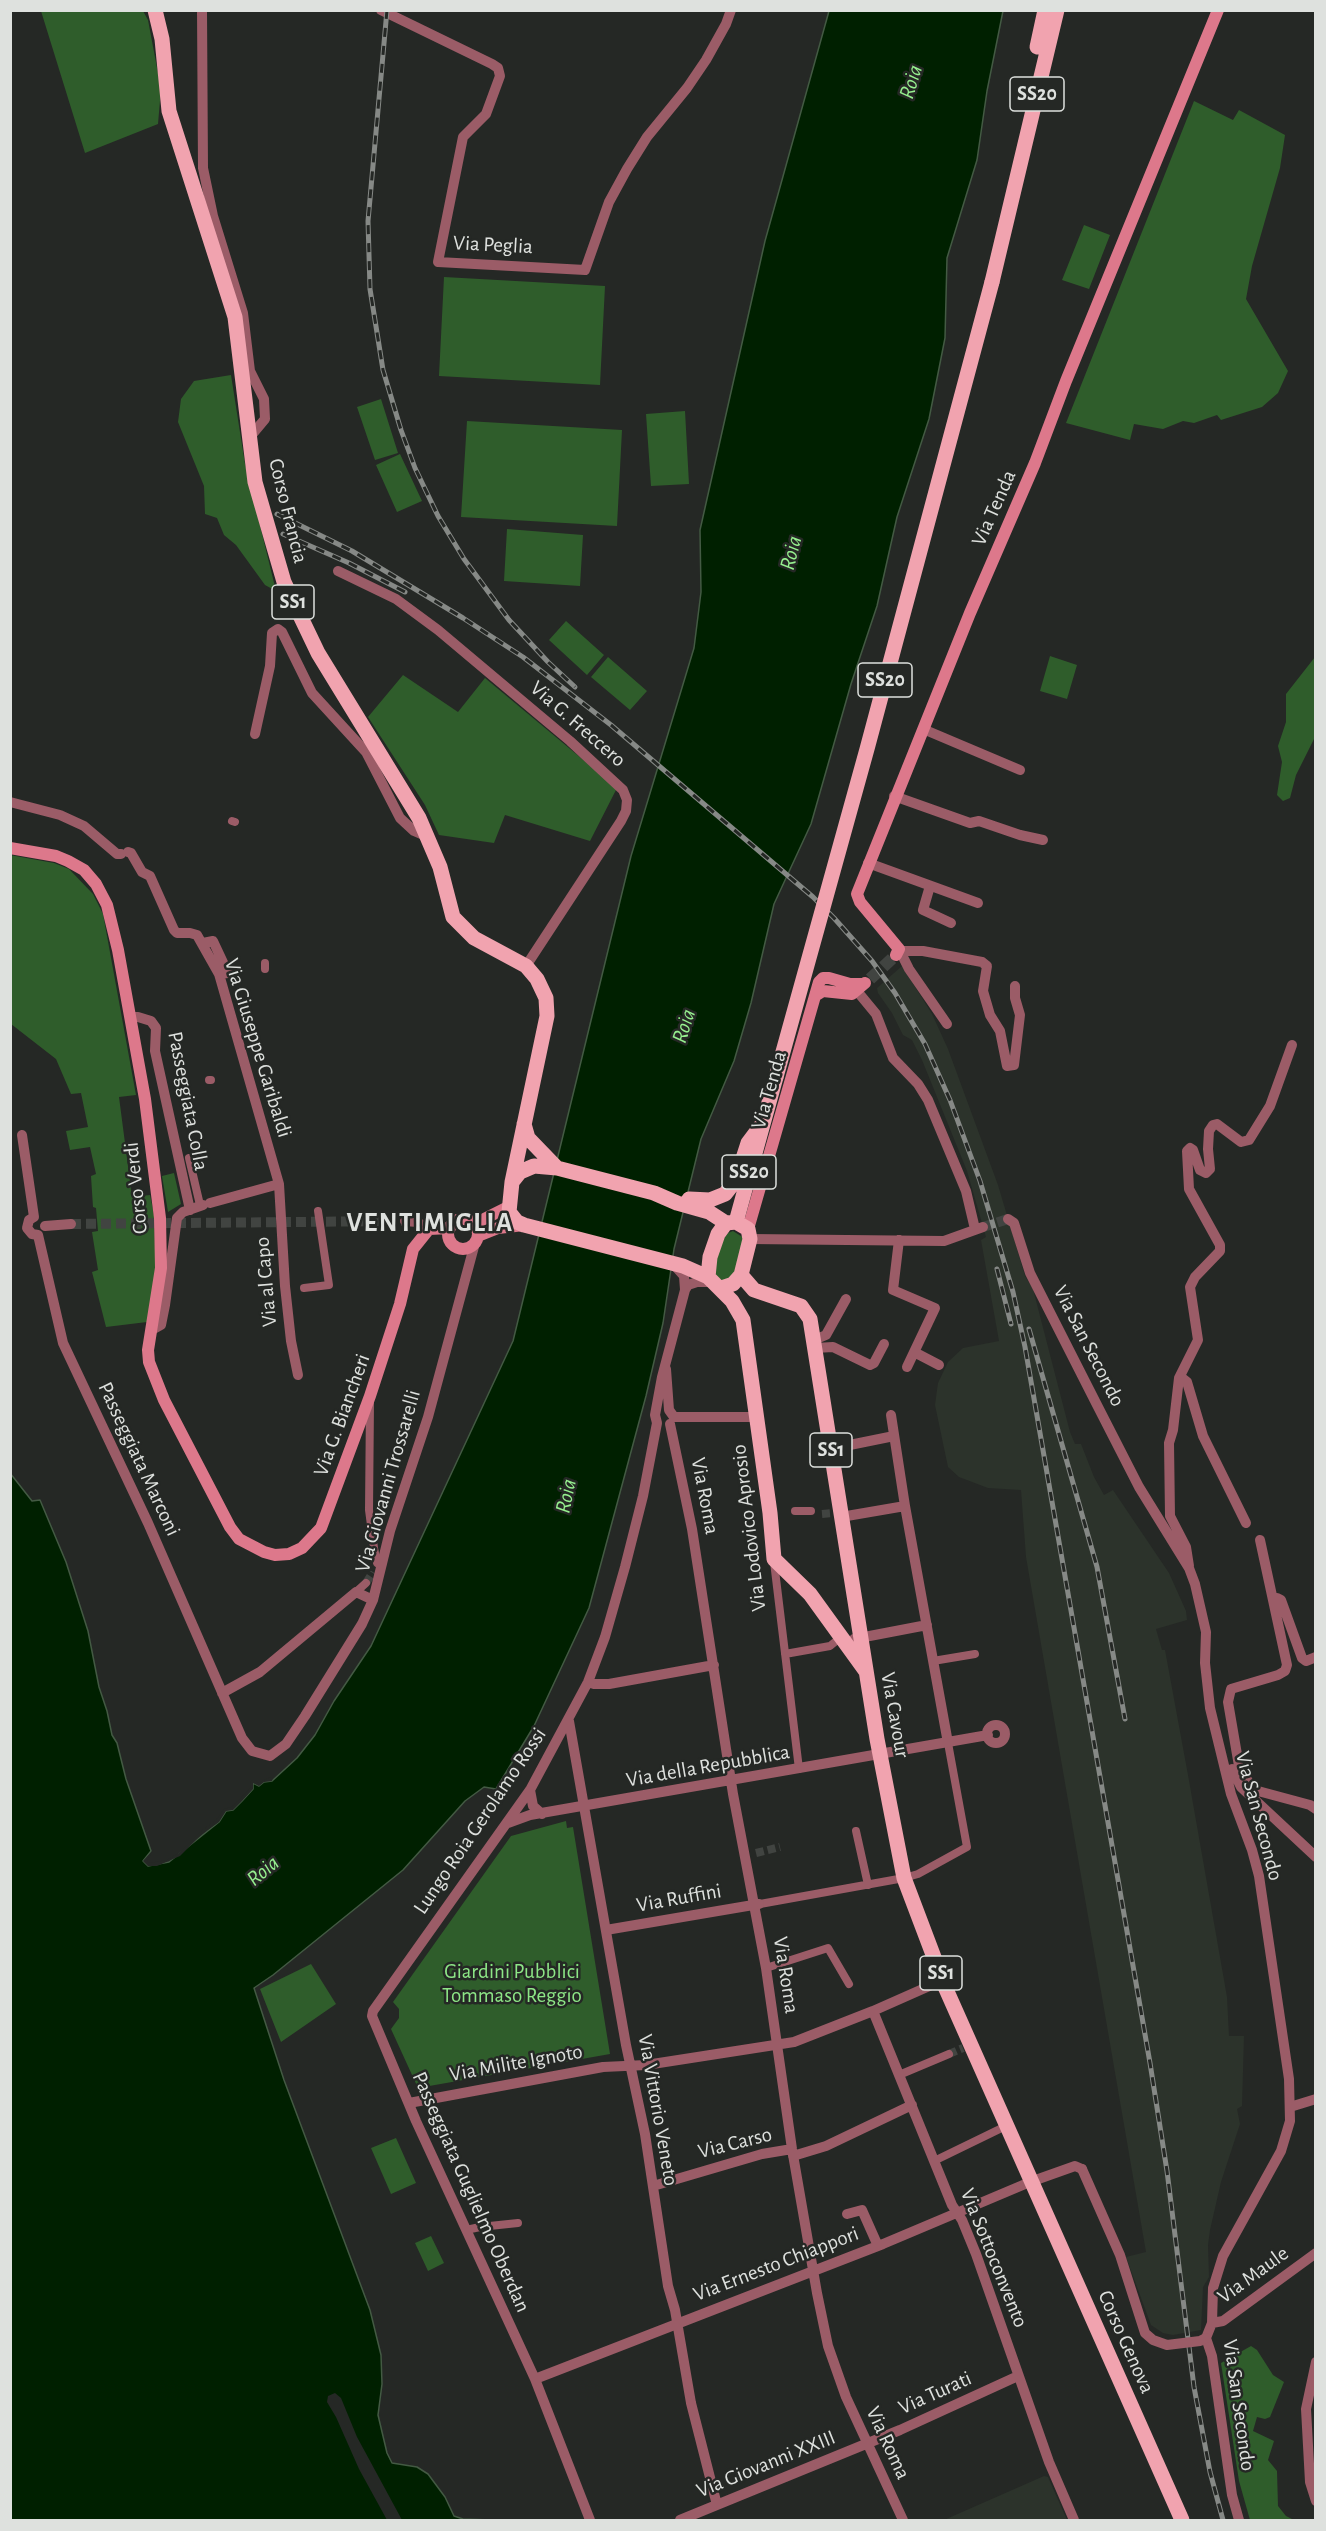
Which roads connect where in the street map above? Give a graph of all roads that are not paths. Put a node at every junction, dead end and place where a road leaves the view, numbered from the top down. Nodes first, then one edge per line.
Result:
1 (154, 10) edge
2 (202, 10) edge
3 (381, 10) edge
4 (730, 10) edge
5 (1045, 10) edge
6 (1056, 10) edge
7 (1066, 10) edge
8 (1218, 10) edge
9 (1017, 177) junction
10 (250, 437) junction
11 (338, 571) dead end
12 (923, 729) junction
13 (255, 734) dead end
14 (1020, 770) dead end
15 (894, 796) junction
16 (10, 802) edge
17 (428, 837) junction
18 (1043, 840) dead end
19 (10, 848) edge
20 (868, 863) junction
21 (930, 886) junction
22 (978, 903) dead end
23 (951, 922) dead end
24 (898, 953) junction
25 (526, 966) junction
26 (863, 985) joint
27 (1015, 986) dead end
28 (131, 1017) junction
29 (947, 1024) dead end
30 (1292, 1045) dead end
31 (763, 1122) junction
32 (524, 1124) junction
33 (22, 1135) dead end
34 (189, 1158) dead end
35 (536, 1159) junction
36 (512, 1182) junction
37 (279, 1184) junction
38 (654, 1193) junction
39 (201, 1206) junction
40 (508, 1208) junction
41 (318, 1211) dead end
42 (34, 1217) junction
43 (1008, 1219) dead end
44 (405, 1221) tunnel mouth
45 (71, 1224) tunnel mouth
46 (736, 1226) junction
47 (530, 1227) junction
48 (450, 1228) junction
49 (429, 1229) junction
50 (41, 1230) junction
51 (476, 1234) junction
52 (899, 1240) junction
53 (681, 1268) junction
54 (741, 1275) junction
55 (714, 1283) junction
56 (304, 1288) dead end
57 (685, 1290) junction
58 (762, 1294) junction
59 (846, 1299) dead end
60 (743, 1320) junction
61 (152, 1330) junction
62 (814, 1344) junction
63 (884, 1344) dead end
64 (914, 1352) junction
65 (939, 1365) dead end
66 (666, 1366) junction
67 (907, 1367) dead end
68 (298, 1375) dead end
69 (1179, 1378) junction
70 (370, 1396) junction
71 (891, 1415) dead end
72 (671, 1417) junction
73 (757, 1417) junction
74 (657, 1418) junction
75 (894, 1436) junction
76 (830, 1449) junction
77 (905, 1506) junction
78 (795, 1511) dead end
79 (811, 1512) tunnel mouth
80 (838, 1513) junction
81 (1246, 1523) dead end
82 (1260, 1540) dead end
83 (264, 1552) joint
84 (774, 1559) junction
85 (378, 1567) junction
86 (1189, 1568) junction
87 (366, 1583) tunnel mouth
88 (356, 1592) junction
89 (373, 1600) junction
90 (1275, 1602) junction
91 (927, 1625) junction
92 (842, 1638) junction
93 (861, 1638) junction
94 (785, 1654) junction
95 (975, 1654) dead end
96 (1316, 1657) edge
97 (933, 1661) junction
98 (714, 1665) junction
99 (867, 1672) junction
100 (588, 1682) junction
101 (222, 1693) junction
102 (306, 1716) joint
103 (569, 1721) junction
104 (988, 1735) dead end
105 (948, 1743) junction
106 (880, 1755) junction
107 (799, 1769) junction
108 (1232, 1769) junction
109 (731, 1781) junction
110 (530, 1790) junction
111 (585, 1807) junction
112 (1316, 1809) edge
113 (542, 1814) junction
114 (503, 1827) junction
115 (856, 1831) dead end
116 (756, 1853) tunnel mouth
117 (744, 1857) junction
118 (1316, 1857) edge
119 (904, 1878) junction
120 (868, 1885) junction
121 (757, 1905) junction
122 (606, 1930) junction
123 (766, 1968) junction
124 (943, 1980) junction
125 (849, 1984) dead end
126 (873, 2011) junction
127 (372, 2022) joint
128 (777, 2046) junction
129 (949, 2054) tunnel mouth
130 (632, 2066) junction
131 (899, 2075) junction
132 (1316, 2099) edge
133 (409, 2103) junction
134 (912, 2105) junction
135 (1290, 2107) junction
136 (1006, 2127) junction
137 (793, 2153) junction
138 (934, 2161) junction
139 (1030, 2182) junction
140 (653, 2186) junction
141 (956, 2212) junction
142 (847, 2214) dead end
143 (518, 2223) dead end
144 (466, 2230) junction
145 (878, 2246) junction
146 (1316, 2253) edge
147 (814, 2270) junction
148 (677, 2324) junction
149 (1212, 2324) junction
150 (1206, 2338) junction
151 (1316, 2362) edge
152 (1018, 2376) junction
153 (535, 2379) junction
154 (867, 2444) junction
155 (1316, 2501) edge
156 (717, 2505) junction
157 (590, 2520) edge
158 (680, 2520) edge
159 (903, 2520) edge
160 (1074, 2520) edge
161 (1182, 2520) edge
162 (1239, 2520) edge

1 - 10 main road, Corso Francia / SS1
2 - 10 street
3 - 4 street, Via Peglia
5 - 9 main road
6 - 9 main road, SS20
7 - 9 main road
8 - 12 main road, Via Tenda
9 - 31 main road, SS20, bridge
10 - 17 main road, Corso Francia / SS1
11 - 25 street, Via G. Freccero
12 - 14 street
12 - 15 main road, Via Tenda
13 - 17 street
15 - 18 street
15 - 20 main road, Via Tenda
16 - 37 street, Via Giuseppe Garibaldi
17 - 25 main road, Corso Francia / SS1
19 - 28 main road, Corso Verdi
20 - 21 street
20 - 24 main road, Via Tenda
21 - 22 street
21 - 23 street
24 - 27 street
24 - 29 street
25 - 32 main road, Corso Francia / SS1
26 - 46 main road, Via Tenda
26 - 52 street
28 - 39 street, Passeggiata Colla
28 - 61 main road, Corso Verdi
30 - 69 street
31 - 38 main road
31 - 46 main road, SS20
32 - 35 main road
32 - 36 main road, SS1
33 - 42 street
34 - 39 street
35 - 36 main road
35 - 38 main road
36 - 40 main road, SS1
37 - 39 street
37 - 68 street, Via al Capo
38 - 46 main road
39 - 61 street
40 - 47 main road
40 - 51 main road
41 - 56 street
42 - 50 street
42 - 50 street
43 - 86 street, Via San Secondo
44 - 49 street
45 - 50 street
46 - 52 street
46 - 54 main road
46 - 55 main road
47 - 51 main road
47 - 53 main road
48 - 49 main road
48 - 51 main road
48 - 51 main road
49 - 70 main road, Via G. Biancheri
50 - 101 street, Passeggiata Marconi
51 - 85 street, Via Giovanni Trossarelli
52 - 64 street
53 - 55 main road
53 - 57 street
54 - 55 main road
54 - 58 main road, Via Cavour / SS1
55 - 57 street
55 - 60 main road, Via Lodovico Aprosio
57 - 66 street, Lungo Roia Gerolamo Rossi
58 - 60 main road
58 - 62 main road, Via Cavour / SS1
59 - 62 street
60 - 73 main road, Via Lodovico Aprosio
61 - 83 main road, Corso Verdi
62 - 63 street
62 - 76 main road, Via Cavour / SS1
64 - 65 street
64 - 67 street
66 - 72 street, Via Roma
66 - 74 street, Lungo Roia Gerolamo Rossi
69 - 81 street
69 - 86 street
70 - 83 main road, Via G. Biancheri
70 - 85 street
71 - 75 street
72 - 73 street
72 - 74 street
72 - 74 street
72 - 98 street, Via Roma
73 - 84 main road, Via Lodovico Aprosio
74 - 100 street, Lungo Roia Gerolamo Rossi
75 - 76 street
75 - 77 street
76 - 80 main road, Via Cavour / SS1
77 - 80 street
77 - 91 street
78 - 79 street
80 - 93 main road, Via Cavour / SS1
82 - 90 street
84 - 92 main road
84 - 94 street, Via Lodovico Aprosio
85 - 89 street, Via Giovanni Trossarelli
86 - 108 street, Via San Secondo
87 - 88 street
88 - 89 street
88 - 101 street
89 - 102 street, Via Giovanni Trossarelli
90 - 96 street
90 - 108 street
91 - 93 street
91 - 97 street
92 - 93 street
92 - 94 street
92 - 99 main road
93 - 99 main road, Via Cavour / SS1
94 - 107 street, Via Lodovico Aprosio
95 - 97 street
97 - 105 street
98 - 100 street
98 - 109 street, Via Roma
99 - 106 main road, Via Cavour / SS1
100 - 103 street, Lungo Roia Gerolamo Rossi
101 - 102 street, Passeggiata Marconi
103 - 110 street, Lungo Roia Gerolamo Rossi
103 - 111 street, Via Vittorio Veneto
104 - 105 street, Via della Repubblica
105 - 106 street, Via della Repubblica
105 - 119 street
106 - 107 street, Via della Repubblica
106 - 119 main road, Via Cavour / SS1
107 - 109 street, Via della Repubblica
108 - 112 street
108 - 118 street
108 - 135 street, Via San Secondo
109 - 111 street, Via della Repubblica
109 - 117 street, Via Roma
110 - 113 street
110 - 114 street, Lungo Roia Gerolamo Rossi
111 - 113 street, Via della Repubblica
111 - 122 street, Via Vittorio Veneto
113 - 114 street, Via della Repubblica
114 - 127 street, Lungo Roia Gerolamo Rossi
115 - 120 street
116 - 117 street
117 - 121 street, Via Roma
119 - 120 street
119 - 124 main road, Via Cavour / SS1
120 - 121 street
121 - 122 street, Via Ruffini
121 - 123 street, Via Roma
122 - 130 street, Via Vittorio Veneto
123 - 125 street
123 - 128 street, Via Roma
124 - 126 street, Via Milite Ignoto
124 - 136 main road, Via Cavour / SS1
126 - 128 street, Via Milite Ignoto
126 - 131 street, Via Sottoconvento
127 - 133 street, Passeggiata Guglielmo Oberdan
128 - 130 street, Via Milite Ignoto
128 - 137 street, Via Roma
129 - 131 street
130 - 133 street, Via Milite Ignoto
130 - 140 street, Via Vittorio Veneto
131 - 134 street, Via Sottoconvento
132 - 135 street
133 - 144 street, Passeggiata Guglielmo Oberdan
134 - 137 street, Via Carso
134 - 138 street, Via Sottoconvento
135 - 149 street, Via San Secondo
136 - 138 street
136 - 139 main road, Via Cavour / SS1
137 - 140 street, Via Carso
137 - 147 street, Via Roma
138 - 141 street, Via Sottoconvento
139 - 141 street, Via Ernesto Chiappori
139 - 150 street, Via Ernesto Chiappori, bridge
139 - 161 main road, Corso Genova / SS1
140 - 148 street, Via Vittorio Veneto
141 - 145 street, Via Ernesto Chiappori
141 - 152 street, Via Sottoconvento
142 - 145 street
143 - 144 street
144 - 153 street, Passeggiata Guglielmo Oberdan
145 - 147 street, Via Ernesto Chiappori
146 - 149 street, Via Maule
147 - 148 street, Via Ernesto Chiappori
147 - 154 street, Via Roma
148 - 153 street, Via Ernesto Chiappori
148 - 156 street, Via Vittorio Veneto
149 - 150 street, Via San Secondo
150 - 162 street, Via San Secondo
151 - 155 street
152 - 154 street, Via Turati
152 - 160 street, Via Sottoconvento
153 - 157 street, Passeggiata Guglielmo Oberdan
154 - 156 street, Via Giovanni XXIII
154 - 159 street, Via Roma
156 - 158 street, Via Giovanni XXIII

